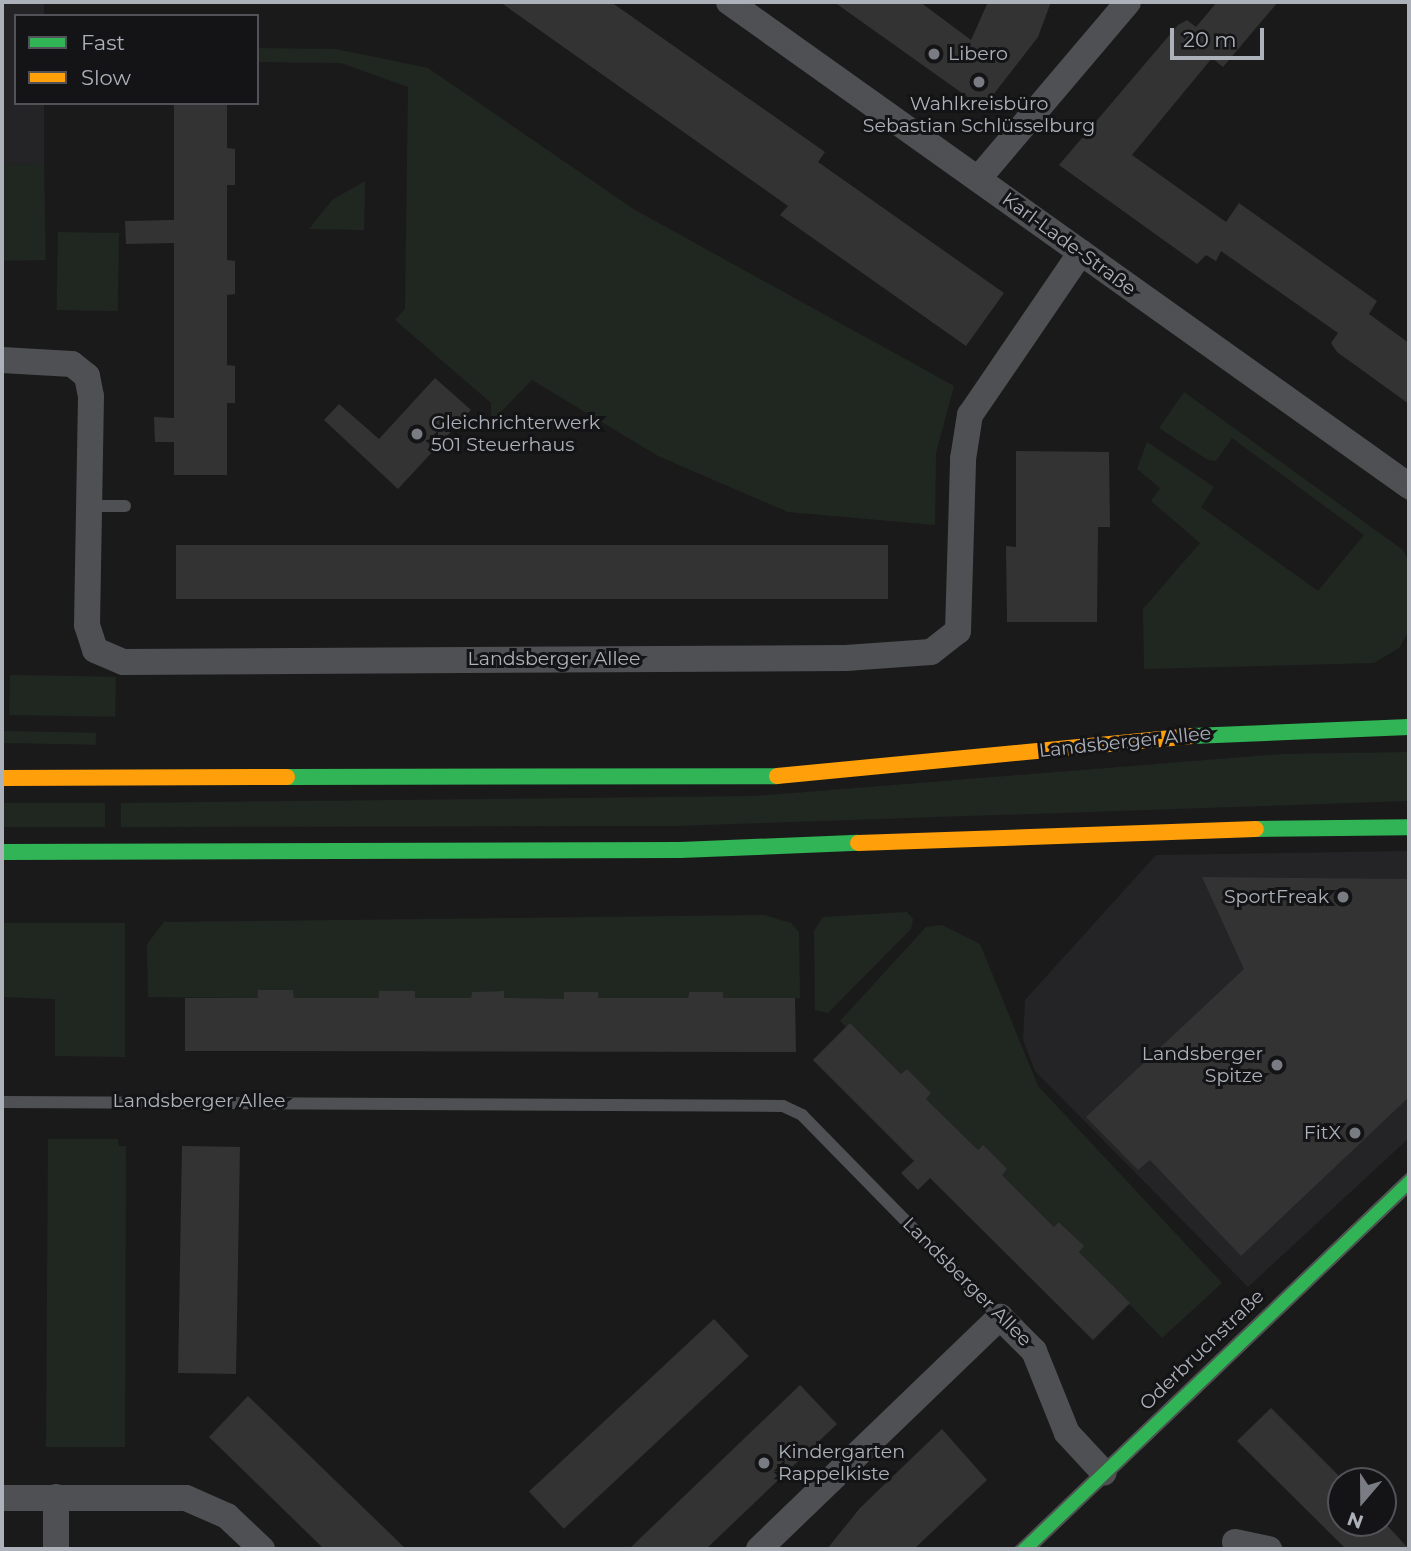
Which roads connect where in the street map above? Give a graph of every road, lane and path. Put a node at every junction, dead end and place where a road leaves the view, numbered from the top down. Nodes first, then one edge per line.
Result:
1 (729, 2) edge
2 (1128, 2) edge
3 (978, 179) junction
4 (1081, 252) junction
5 (2, 359) edge
6 (1409, 486) edge
7 (89, 506) junction
8 (125, 506) dead end
9 (1402, 724) edge
10 (2, 778) edge
11 (1409, 827) edge
12 (2, 852) edge
13 (2, 1102) edge
14 (1409, 1182) edge
15 (1000, 1317) junction
16 (1104, 1473) junction
17 (56, 1497) junction
18 (2, 1498) edge
19 (1235, 1542) dead end
20 (56, 1549) edge
21 (262, 1549) edge
22 (759, 1549) edge
23 (1025, 1549) edge
24 (1269, 1549) edge

1 - 3 street, Karl-Lade-Straße
2 - 3 street
3 - 4 street, Karl-Lade-Straße
4 - 6 street, Karl-Lade-Straße
4 - 7 street, Landsberger Allee
5 - 7 street, Landsberger Allee
7 - 8 lane
9 - 10 main road, Landsberger Allee
11 - 12 main road
13 - 15 lane, Landsberger Allee
14 - 16 main road, Oderbruchstraße
15 - 16 street, Landsberger Allee
15 - 22 street
16 - 23 main road, Oderbruchstraße
17 - 18 street
17 - 20 street
17 - 21 street
19 - 24 street

